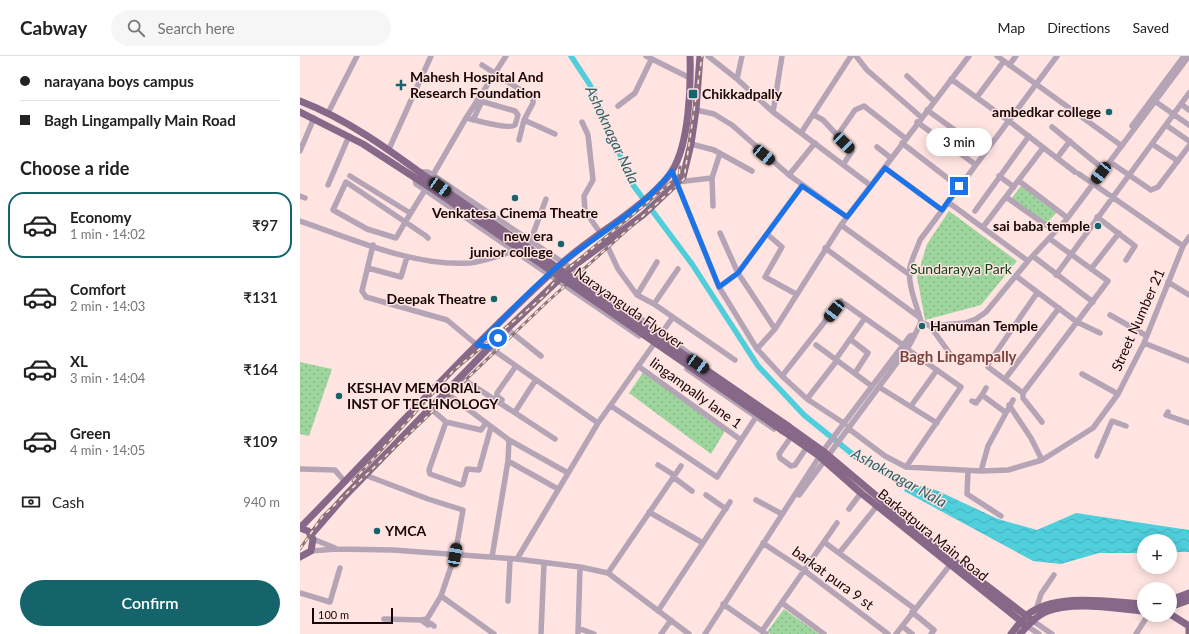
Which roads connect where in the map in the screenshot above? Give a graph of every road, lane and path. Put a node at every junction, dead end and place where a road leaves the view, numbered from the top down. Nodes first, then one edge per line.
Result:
1 (356, 56) edge
2 (431, 56) edge
3 (506, 56) edge
4 (690, 56) edge
5 (700, 56) edge
6 (708, 56) edge
7 (742, 56) edge
8 (782, 56) edge
9 (851, 56) edge
10 (856, 56) edge
11 (969, 56) edge
12 (997, 56) edge
13 (1016, 56) edge
14 (1057, 56) edge
15 (1184, 56) edge
16 (1189, 56) edge
17 (648, 58) edge
18 (1004, 61) junction
19 (482, 65) dead end
20 (1009, 65) junction
21 (494, 74) junction
22 (907, 76) dead end
23 (690, 78) junction
24 (737, 79) junction
25 (951, 79) junction
26 (1035, 86) junction
27 (1189, 93) edge
28 (977, 97) junction
29 (480, 100) junction
30 (300, 101) edge
31 (934, 101) junction
32 (1156, 102) junction
33 (1181, 104) junction
34 (618, 106) dead end
35 (696, 110) junction
36 (927, 110) junction
37 (1189, 110) edge
38 (300, 112) edge
39 (773, 112) junction
40 (328, 113) junction
41 (1173, 114) junction
42 (814, 115) junction
43 (921, 117) junction
44 (314, 118) junction
45 (466, 118) junction
46 (473, 120) junction
47 (524, 120) junction
48 (1009, 121) junction
49 (582, 122) dead end
50 (917, 122) junction
51 (1166, 125) junction
52 (1189, 125) edge
53 (1052, 127) dead end
54 (801, 133) junction
55 (554, 134) dead end
56 (349, 136) junction
57 (837, 136) junction
58 (1029, 136) junction
59 (519, 140) dead end
60 (903, 140) junction
61 (1070, 141) junction
62 (1189, 141) edge
63 (691, 144) junction
64 (815, 144) junction
65 (1152, 144) junction
66 (1120, 146) junction
67 (1189, 146) edge
68 (877, 147) dead end
69 (1043, 148) junction
70 (389, 149) junction
71 (300, 151) edge
72 (985, 152) junction
73 (720, 153) junction
74 (891, 158) junction
75 (1057, 158) junction
76 (1178, 161) junction
77 (1110, 162) junction
78 (843, 164) junction
79 (976, 165) junction
80 (885, 168) junction
81 (1102, 168) junction
82 (672, 171) junction
83 (752, 171) dead end
84 (417, 175) junction
85 (433, 175) junction
86 (789, 175) junction
87 (1129, 175) junction
88 (350, 176) dead end
89 (999, 176) junction
90 (712, 178) junction
91 (1019, 181) junction
92 (677, 182) junction
93 (1092, 182) junction
94 (328, 185) dead end
95 (870, 185) junction
96 (802, 186) junction
97 (959, 186) junction
98 (1014, 187) junction
99 (425, 190) junction
100 (1114, 197) junction
101 (1006, 198) junction
102 (546, 199) dead end
103 (948, 202) junction
104 (713, 206) dead end
105 (942, 210) junction
106 (975, 211) dead end
107 (410, 213) junction
108 (1065, 216) junction
109 (847, 217) junction
110 (1097, 217) junction
111 (300, 221) edge
112 (405, 222) junction
113 (841, 225) junction
114 (983, 227) junction
115 (1053, 230) junction
116 (720, 233) dead end
117 (1119, 233) junction
118 (601, 234) junction
119 (767, 234) junction
120 (1189, 237) edge
121 (428, 238) dead end
122 (1050, 240) junction
123 (605, 241) junction
124 (530, 242) junction
125 (373, 245) junction
126 (1183, 246) junction
127 (825, 248) junction
128 (515, 251) junction
129 (1070, 254) junction
130 (407, 257) junction
131 (1031, 259) junction
132 (1126, 260) dead end
133 (657, 262) dead end
134 (562, 263) junction
135 (368, 268) junction
136 (571, 268) junction
137 (678, 268) dead end
138 (1091, 269) junction
139 (738, 273) junction
140 (549, 275) junction
141 (910, 275) junction
142 (1056, 275) junction
143 (1016, 276) junction
144 (558, 281) junction
145 (1168, 282) junction
146 (719, 287) junction
147 (1037, 292) junction
148 (796, 294) junction
149 (637, 295) junction
150 (1189, 295) edge
151 (1092, 302) junction
152 (654, 304) junction
153 (1059, 308) junction
154 (1110, 315) dead end
155 (673, 317) junction
156 (865, 318) junction
157 (920, 319) junction
158 (1077, 322) junction
159 (930, 326) junction
160 (507, 329) junction
161 (775, 329) junction
162 (1100, 333) dead end
163 (661, 334) junction
164 (1148, 336) junction
165 (850, 339) junction
166 (1144, 343) junction
167 (477, 345) junction
168 (652, 345) junction
169 (816, 345) dead end
170 (489, 347) junction
171 (905, 347) junction
172 (757, 349) junction
173 (541, 356) dead end
174 (951, 356) dead end
175 (735, 360) dead end
176 (835, 361) junction
177 (1189, 361) edge
178 (516, 366) junction
179 (638, 366) junction
180 (937, 370) junction
181 (855, 374) junction
182 (1082, 374) dead end
183 (782, 376) junction
184 (460, 377) junction
185 (1005, 379) junction
186 (535, 381) junction
187 (869, 384) dead end
188 (879, 387) junction
189 (986, 388) dead end
190 (445, 392) junction
191 (1023, 393) junction
192 (1118, 394) junction
193 (982, 395) junction
194 (807, 399) junction
195 (1013, 400) dead end
196 (972, 401) dead end
197 (1009, 405) junction
198 (611, 406) junction
199 (911, 406) junction
200 (430, 408) junction
201 (516, 411) junction
202 (1005, 412) junction
203 (1167, 413) dead end
204 (756, 417) junction
205 (446, 422) junction
206 (1042, 422) dead end
207 (598, 423) junction
208 (936, 423) junction
209 (1189, 423) edge
210 (489, 425) junction
211 (843, 426) junction
212 (1126, 426) dead end
213 (788, 431) junction
214 (847, 432) junction
215 (555, 439) dead end
216 (509, 440) junction
217 (741, 440) junction
218 (807, 447) junction
219 (826, 453) junction
220 (370, 456) junction
221 (1097, 456) dead end
222 (1042, 460) junction
223 (508, 461) junction
224 (377, 463) junction
225 (658, 465) dead end
226 (681, 466) dead end
227 (906, 467) junction
228 (300, 469) edge
229 (968, 471) junction
230 (981, 472) junction
231 (568, 473) junction
232 (365, 475) junction
233 (673, 476) junction
234 (345, 482) junction
235 (558, 489) junction
236 (692, 491) dead end
237 (860, 493) junction
238 (706, 495) dead end
239 (756, 500) dead end
240 (730, 502) dead end
241 (877, 506) junction
242 (726, 509) junction
243 (849, 509) dead end
244 (649, 512) junction
245 (782, 514) junction
246 (1001, 516) dead end
247 (837, 523) dead end
248 (300, 528) edge
249 (312, 537) junction
250 (824, 542) junction
251 (703, 543) junction
252 (763, 543) junction
253 (336, 549) junction
254 (311, 551) junction
255 (840, 552) junction
256 (455, 555) junction
257 (302, 557) edge
258 (492, 558) junction
259 (510, 558) junction
260 (517, 559) junction
261 (544, 563) junction
262 (300, 564) edge
263 (950, 565) junction
264 (580, 567) junction
265 (340, 568) dead end
266 (805, 571) junction
267 (608, 573) junction
268 (1054, 575) dead end
269 (300, 593) edge
270 (1189, 593) edge
271 (441, 596) junction
272 (1177, 597) edge
273 (1189, 600) edge
274 (508, 601) dead end
275 (782, 603) junction
276 (723, 604) junction
277 (1137, 604) edge
278 (1177, 604) edge
279 (1036, 610) junction
280 (1137, 610) edge
281 (658, 611) junction
282 (913, 611) junction
283 (1177, 618) edge
284 (384, 619) dead end
285 (421, 620) junction
286 (671, 620) junction
287 (1027, 621) junction
288 (1144, 622) edge
289 (434, 626) dead end
290 (902, 626) junction
291 (1189, 626) edge
292 (578, 631) edge
293 (764, 633) edge
294 (494, 634) edge
295 (541, 634) edge
296 (594, 634) edge
297 (661, 634) edge
298 (689, 634) edge
299 (705, 634) edge
300 (824, 634) edge
301 (888, 634) edge
302 (896, 634) edge
303 (912, 634) edge
304 (931, 634) edge
305 (1011, 634) edge
306 (1020, 634) edge
307 (1039, 634) edge
308 (1052, 634) edge
309 (1136, 634) edge
310 (1189, 634) edge

1 - 40 street
2 - 70 street
3 - 21 street
4 - 23 main road
5 - 35 main road
6 - 24 street
7 - 24 street
8 - 39 street
9 - 42 street
10 - 43 street
11 - 25 street
12 - 18 street
13 - 20 street
14 - 26 street
15 - 66 street
16 - 32 street
17 - 23 street
17 - 34 street
18 - 20 street
18 - 28 street
19 - 21 street
20 - 26 street
21 - 29 street
21 - 47 street
22 - 31 street
23 - 82 main road
24 - 39 street
25 - 28 street
25 - 31 street
26 - 48 street
26 - 66 street
27 - 33 street
28 - 48 street
29 - 45 street
29 - 46 street
29 - 46 street
30 - 40 main road
31 - 36 street
32 - 41 street
32 - 66 street
33 - 37 street
33 - 41 street
35 - 63 main road
35 - 86 street
36 - 43 street
36 - 72 street
38 - 44 main road
39 - 54 street
40 - 70 main road
41 - 51 street
41 - 52 street
42 - 54 street
42 - 57 street
43 - 50 street
44 - 56 main road
44 - 71 street
45 - 46 street
45 - 85 street
47 - 55 street
47 - 59 street
48 - 58 street
48 - 72 street
49 - 118 street
50 - 60 street
50 - 79 street
51 - 62 street
51 - 65 street
53 - 61 street
54 - 64 street
56 - 84 main road
56 - 94 street
57 - 60 street
57 - 78 street
58 - 69 street
58 - 89 street
60 - 74 street
60 - 97 street
61 - 75 street
61 - 81 street
63 - 73 street
63 - 92 main road
64 - 78 street
64 - 86 street
65 - 76 street
65 - 87 street
66 - 77 street
66 - 81 street
67 - 76 street
68 - 74 street
69 - 75 street
69 - 91 street
70 - 84 main road
72 - 79 street
73 - 83 street
73 - 90 street
74 - 80 street
75 - 93 street
76 - 87 street
77 - 87 street
77 - 93 street
78 - 95 street
79 - 97 street
80 - 95 street
80 - 105 street
81 - 93 street
82 - 92 street
82 - 118 main road
84 - 85 street
84 - 99 street
84 - 213 main road, Narayanguda Flyover, bridge
85 - 124 street
86 - 96 street
87 - 100 street
88 - 107 street
89 - 98 street
89 - 106 street
90 - 92 street
90 - 104 street
91 - 98 street
91 - 108 street
92 - 123 main road
92 - 146 street
93 - 100 street
93 - 108 street
93 - 122 street
95 - 109 street
96 - 109 street
96 - 119 street
97 - 103 street
98 - 101 street
99 - 107 street
99 - 128 street
100 - 110 street
100 - 126 street
101 - 114 street
101 - 115 street
102 - 124 street
103 - 105 street
103 - 114 street
105 - 141 street
107 - 112 street
108 - 115 street
109 - 113 street
110 - 117 street
110 - 129 street
111 - 125 street
112 - 112 street
112 - 121 street
113 - 127 street
113 - 141 street
114 - 131 street
115 - 131 street
116 - 139 street
117 - 132 street
117 - 138 street
118 - 134 main road
119 - 139 street
119 - 148 street
120 - 126 street, Street Number 21
122 - 129 street
122 - 131 street
123 - 136 main road
123 - 149 street
124 - 134 street
125 - 130 street
125 - 135 street
126 - 145 street, Street Number 21
127 - 148 street
127 - 157 street
128 - 130 street
128 - 140 street
129 - 138 street
129 - 142 street
130 - 135 street
131 - 142 street
131 - 143 street
133 - 149 street
134 - 136 street
134 - 140 main road
135 - 167 street
136 - 144 main road
136 - 163 street
137 - 152 street
138 - 151 street
139 - 146 street
139 - 161 street
140 - 144 street
140 - 167 main road
141 - 157 street
142 - 151 street
143 - 147 street
143 - 159 street
144 - 160 main road
144 - 168 street
145 - 150 street
145 - 164 street, Street Number 21
146 - 172 street
147 - 153 street
147 - 185 street
148 - 161 street
149 - 152 street
151 - 158 street
152 - 155 street
153 - 158 street
153 - 185 street
154 - 164 street
155 - 163 street
155 - 175 street
156 - 165 street
156 - 171 street
156 - 183 street
157 - 159 street
157 - 171 street
158 - 162 street
158 - 191 street
159 - 174 street
160 - 170 main road
160 - 173 street
161 - 172 street
163 - 168 street
163 - 213 street
164 - 166 street, Street Number 21
165 - 176 street
165 - 181 street
166 - 177 street
166 - 192 street, Street Number 21
167 - 170 street
167 - 220 main road
168 - 179 street
168 - 204 street
169 - 176 street
170 - 178 street
170 - 184 main road
171 - 180 street
171 - 188 street
171 - 211 street
172 - 183 street
176 - 181 street
176 - 194 street
178 - 186 street
178 - 201 street
179 - 198 street
179 - 217 street, lingampally lane 1
180 - 199 street
180 - 208 street
181 - 187 street
182 - 192 street
183 - 194 street
184 - 190 main road
184 - 201 street
185 - 191 street
186 - 201 street
186 - 207 street
188 - 199 street
188 - 214 street
189 - 193 street
190 - 200 main road
190 - 210 street
191 - 206 street
192 - 222 street, Street Number 21
193 - 196 street
193 - 202 street
194 - 211 street
195 - 197 street
197 - 202 street
197 - 222 street
198 - 207 street
198 - 217 street
199 - 208 street
200 - 205 street
200 - 224 main road
201 - 215 street
202 - 230 street
203 - 209 street
204 - 213 street
204 - 217 street
205 - 210 street
205 - 210 street
207 - 231 street
208 - 227 street
210 - 216 street
211 - 219 street
212 - 221 street
213 - 218 main road
213 - 218 street
213 - 219 main road
214 - 219 street
214 - 227 street, Street Number 21
216 - 223 street
216 - 231 street
218 - 219 main road
219 - 237 main road, Barkatpura Main Road
219 - 245 street
219 - 287 main road
220 - 224 main road
220 - 234 main road
222 - 230 street, Street Number 21
223 - 235 street
223 - 258 street
224 - 232 main road
225 - 233 street
226 - 233 street
227 - 229 street, Street Number 21
228 - 234 street
229 - 230 street, Street Number 21
229 - 246 street
231 - 235 street
232 - 249 main road
232 - 256 street
233 - 236 street
233 - 244 street
234 - 248 main road
235 - 260 street
237 - 241 main road, Barkatpura Main Road
237 - 243 street
238 - 242 street
239 - 245 street
240 - 242 street
241 - 255 street
241 - 263 main road, Barkatpura Main Road
242 - 251 street
244 - 251 street
244 - 267 street
245 - 252 street
247 - 250 street
248 - 249 main road
249 - 253 street
249 - 254 main road
250 - 255 street
250 - 266 street
251 - 281 street
252 - 266 street, barkat pura 9 st
252 - 276 street
253 - 254 street
253 - 256 street
254 - 257 main road
255 - 282 street
256 - 258 street
256 - 271 street
257 - 262 main road
258 - 259 street
259 - 260 street
259 - 274 street
260 - 261 street
261 - 264 street
261 - 295 street
263 - 282 street
263 - 287 main road, Barkatpura Main Road
264 - 267 street
264 - 292 street
265 - 269 street
266 - 275 street
266 - 301 street, barkat pura 9 st
267 - 281 street
268 - 279 street
270 - 272 main road
271 - 285 street
271 - 294 street
273 - 278 main road
275 - 293 street
275 - 300 street
276 - 293 street
276 - 299 street
277 - 279 main road
279 - 287 main road
280 - 287 main road
281 - 286 street
282 - 290 street
282 - 304 street
283 - 291 main road
284 - 285 street
285 - 289 street
286 - 297 street
286 - 298 street
287 - 305 main road
287 - 306 main road
287 - 307 street
287 - 308 street
288 - 309 street
290 - 302 street
290 - 303 street
291 - 310 main road
292 - 296 street

